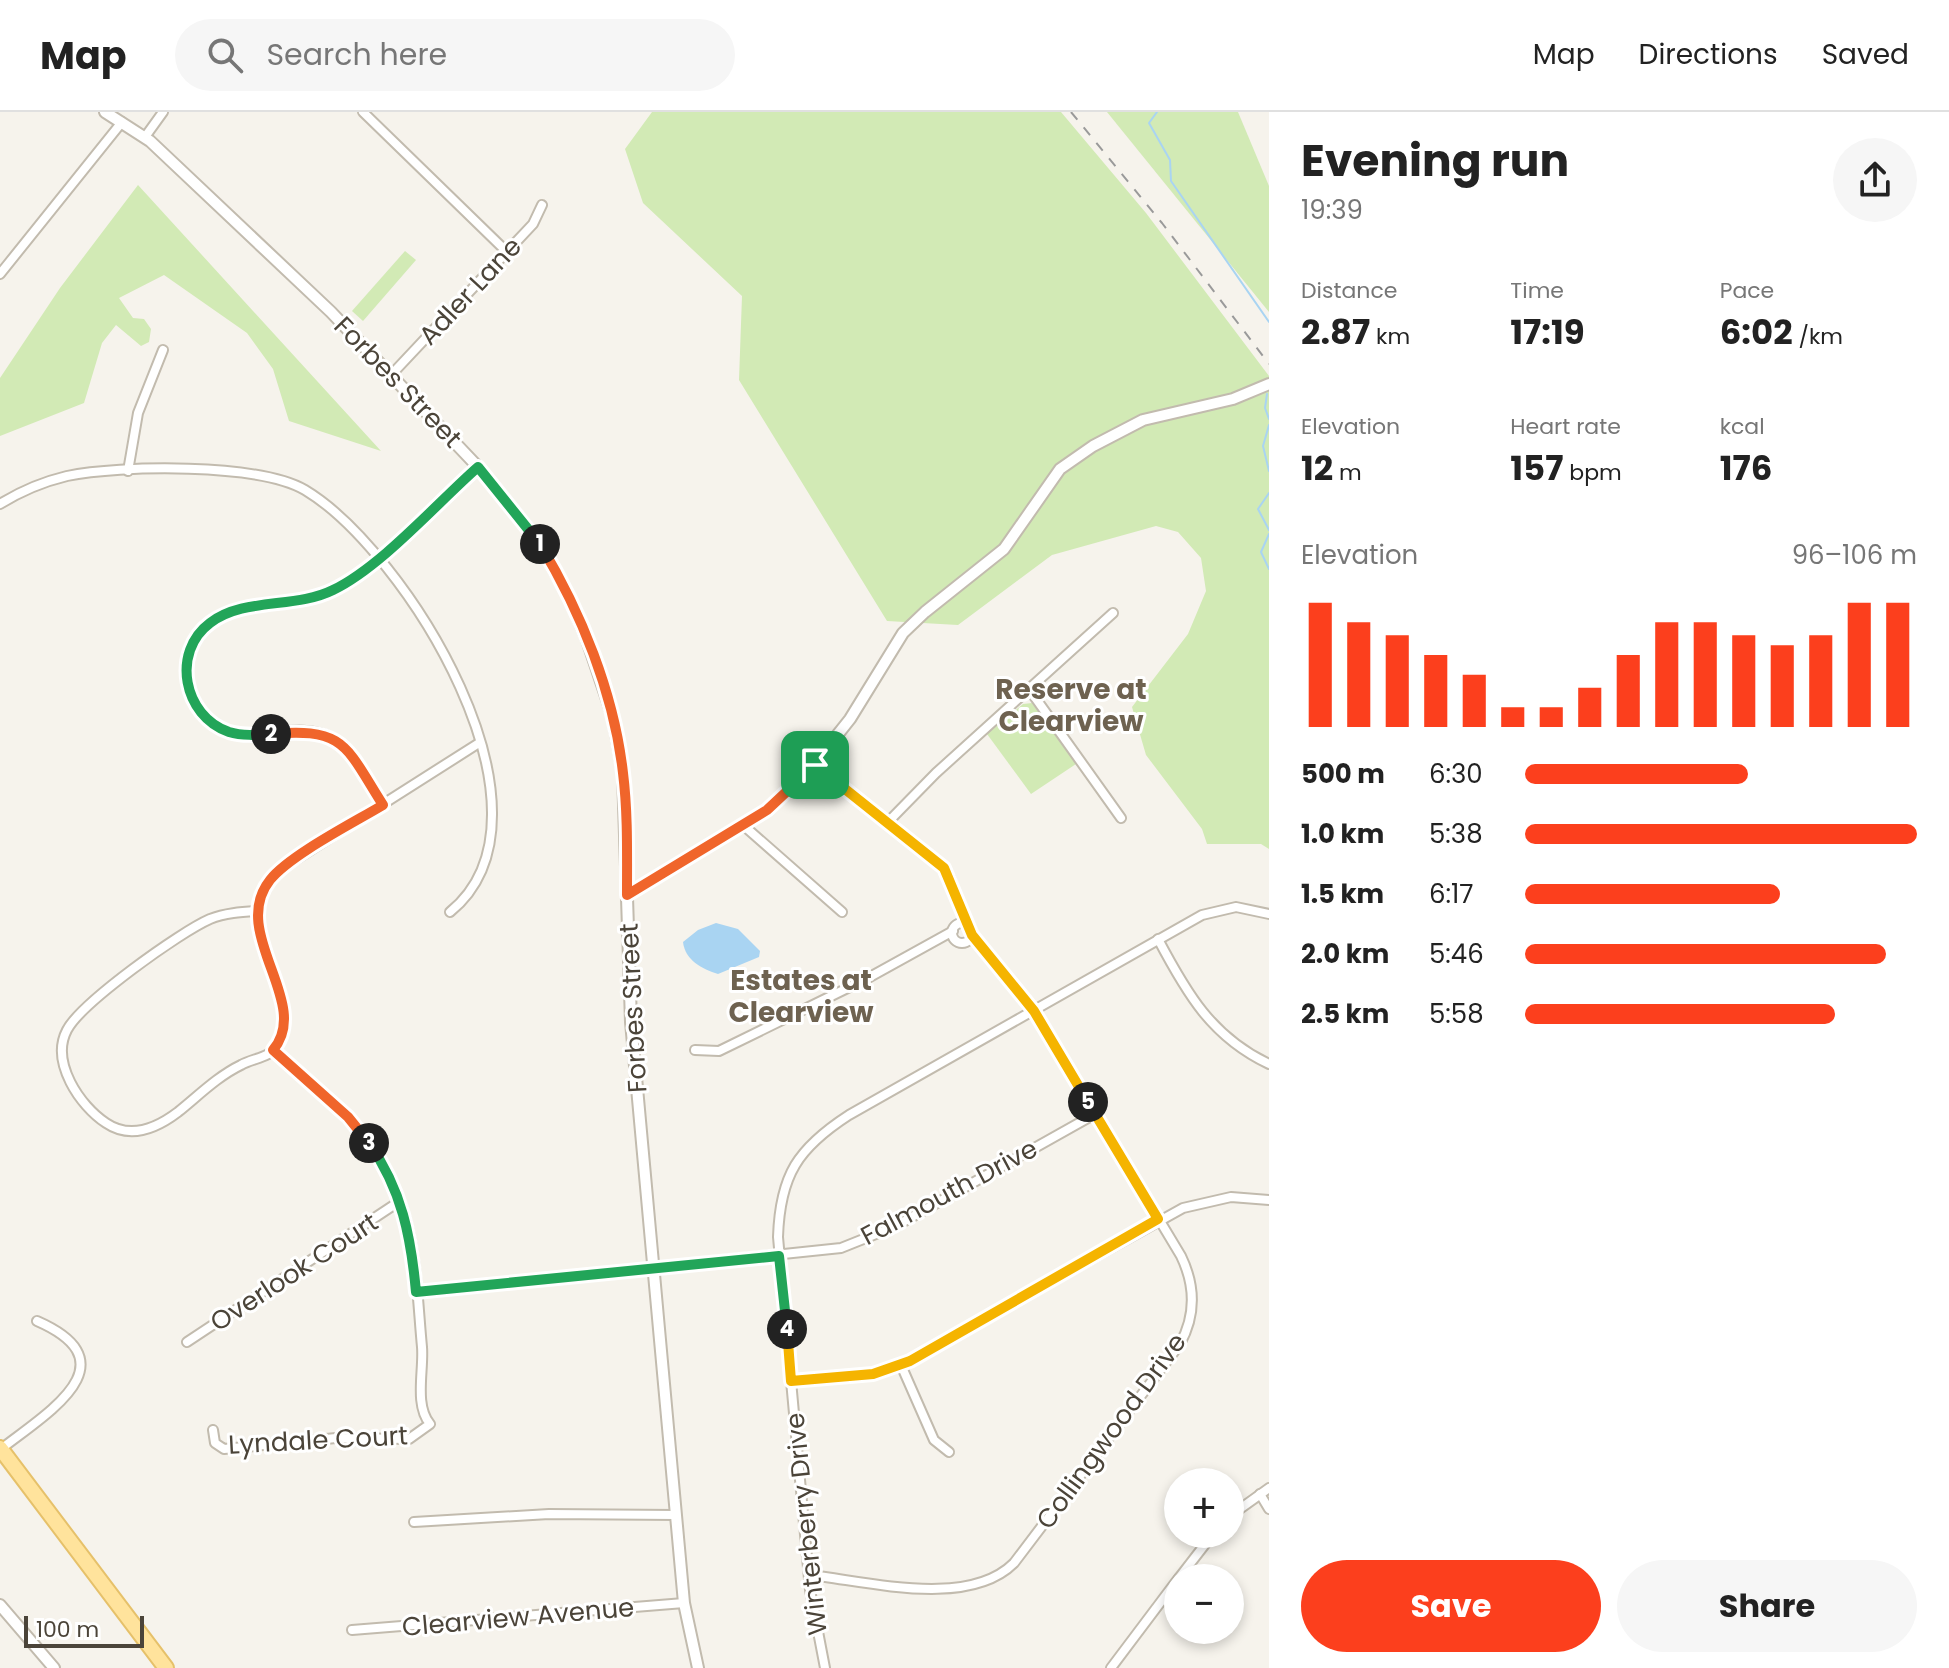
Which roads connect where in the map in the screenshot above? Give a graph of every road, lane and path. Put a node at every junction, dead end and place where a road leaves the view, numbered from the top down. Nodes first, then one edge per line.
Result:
1 (105, 112) edge
2 (163, 112) edge
3 (363, 112) edge
4 (122, 122) junction
5 (145, 137) junction
6 (542, 205) dead end
7 (507, 252) junction
8 (0, 274) edge
9 (163, 350) dead end
10 (392, 374) junction
11 (1269, 384) edge
12 (478, 467) junction
13 (128, 471) junction
14 (0, 504) edge
15 (378, 557) junction
16 (1113, 613) dead end
17 (1029, 689) junction
18 (479, 743) junction
19 (815, 765) junction
20 (383, 805) junction
21 (1121, 818) dead end
22 (888, 822) junction
23 (743, 825) junction
24 (627, 895) junction
25 (257, 911) junction
26 (450, 912) dead end
27 (842, 912) dead end
28 (1269, 914) edge
29 (958, 930) junction
30 (970, 938) junction
31 (1158, 939) junction
32 (1034, 1011) junction
33 (273, 1050) junction
34 (695, 1050) dead end
35 (1269, 1064) edge
36 (1095, 1114) junction
37 (1269, 1200) edge
38 (400, 1201) junction
39 (1158, 1219) junction
40 (779, 1256) junction
41 (654, 1267) junction
42 (416, 1292) junction
43 (37, 1321) dead end
44 (187, 1342) dead end
45 (901, 1365) junction
46 (791, 1381) junction
47 (213, 1430) dead end
48 (0, 1448) edge
49 (949, 1452) dead end
50 (1269, 1488) edge
51 (1260, 1494) junction
52 (1244, 1506) edge
53 (1269, 1509) edge
54 (676, 1515) junction
55 (414, 1522) dead end
56 (1202, 1548) edge
57 (1190, 1564) edge
58 (809, 1575) junction
59 (1164, 1598) edge
60 (684, 1603) junction
61 (0, 1605) edge
62 (352, 1630) dead end
63 (54, 1668) edge
64 (166, 1668) edge
65 (698, 1668) edge
66 (825, 1668) edge
67 (1111, 1668) edge

1 - 4 street, Forbes Street
2 - 5 street
3 - 7 street
4 - 5 street, Forbes Street
4 - 8 street
5 - 10 street, Forbes Street
6 - 7 street, Adler Lane
7 - 10 street, Adler Lane
9 - 13 street
10 - 12 street, Forbes Street
11 - 19 street
12 - 15 street
12 - 24 street, Forbes Street
13 - 14 street
13 - 15 street
15 - 18 street
15 - 20 street
16 - 17 street
17 - 21 street
17 - 22 street
18 - 20 street
18 - 26 street
19 - 22 street
19 - 23 street
20 - 25 street
22 - 29 street
23 - 24 street
23 - 27 street
24 - 41 street, Forbes Street
25 - 33 street
25 - 33 street
28 - 31 street, Winterberry Drive
29 - 30 street
29 - 30 street, Collingwood Drive
29 - 34 street
30 - 32 street, Collingwood Drive
31 - 32 street, Winterberry Drive
31 - 35 street
32 - 36 street, Collingwood Drive
32 - 40 street, Winterberry Drive
33 - 38 street
36 - 39 street, Collingwood Drive
36 - 40 street, Falmouth Drive
37 - 39 street
38 - 42 street
38 - 44 street, Overlook Court
39 - 45 street
39 - 58 street, Collingwood Drive
40 - 41 street, Falmouth Drive
40 - 46 street, Winterberry Drive
41 - 42 street, Falmouth Drive
41 - 54 street, Forbes Street
42 - 47 street, Lyndale Court
43 - 48 street
45 - 46 street
45 - 49 street
46 - 58 street, Winterberry Drive
48 - 64 main road
50 - 51 street
51 - 52 street
51 - 53 street
54 - 55 street
54 - 60 street, Forbes Street
56 - 57 street
58 - 66 street, Winterberry Drive
59 - 67 street
60 - 62 street, Clearview Avenue
60 - 65 street, Forbes Street
61 - 63 street

